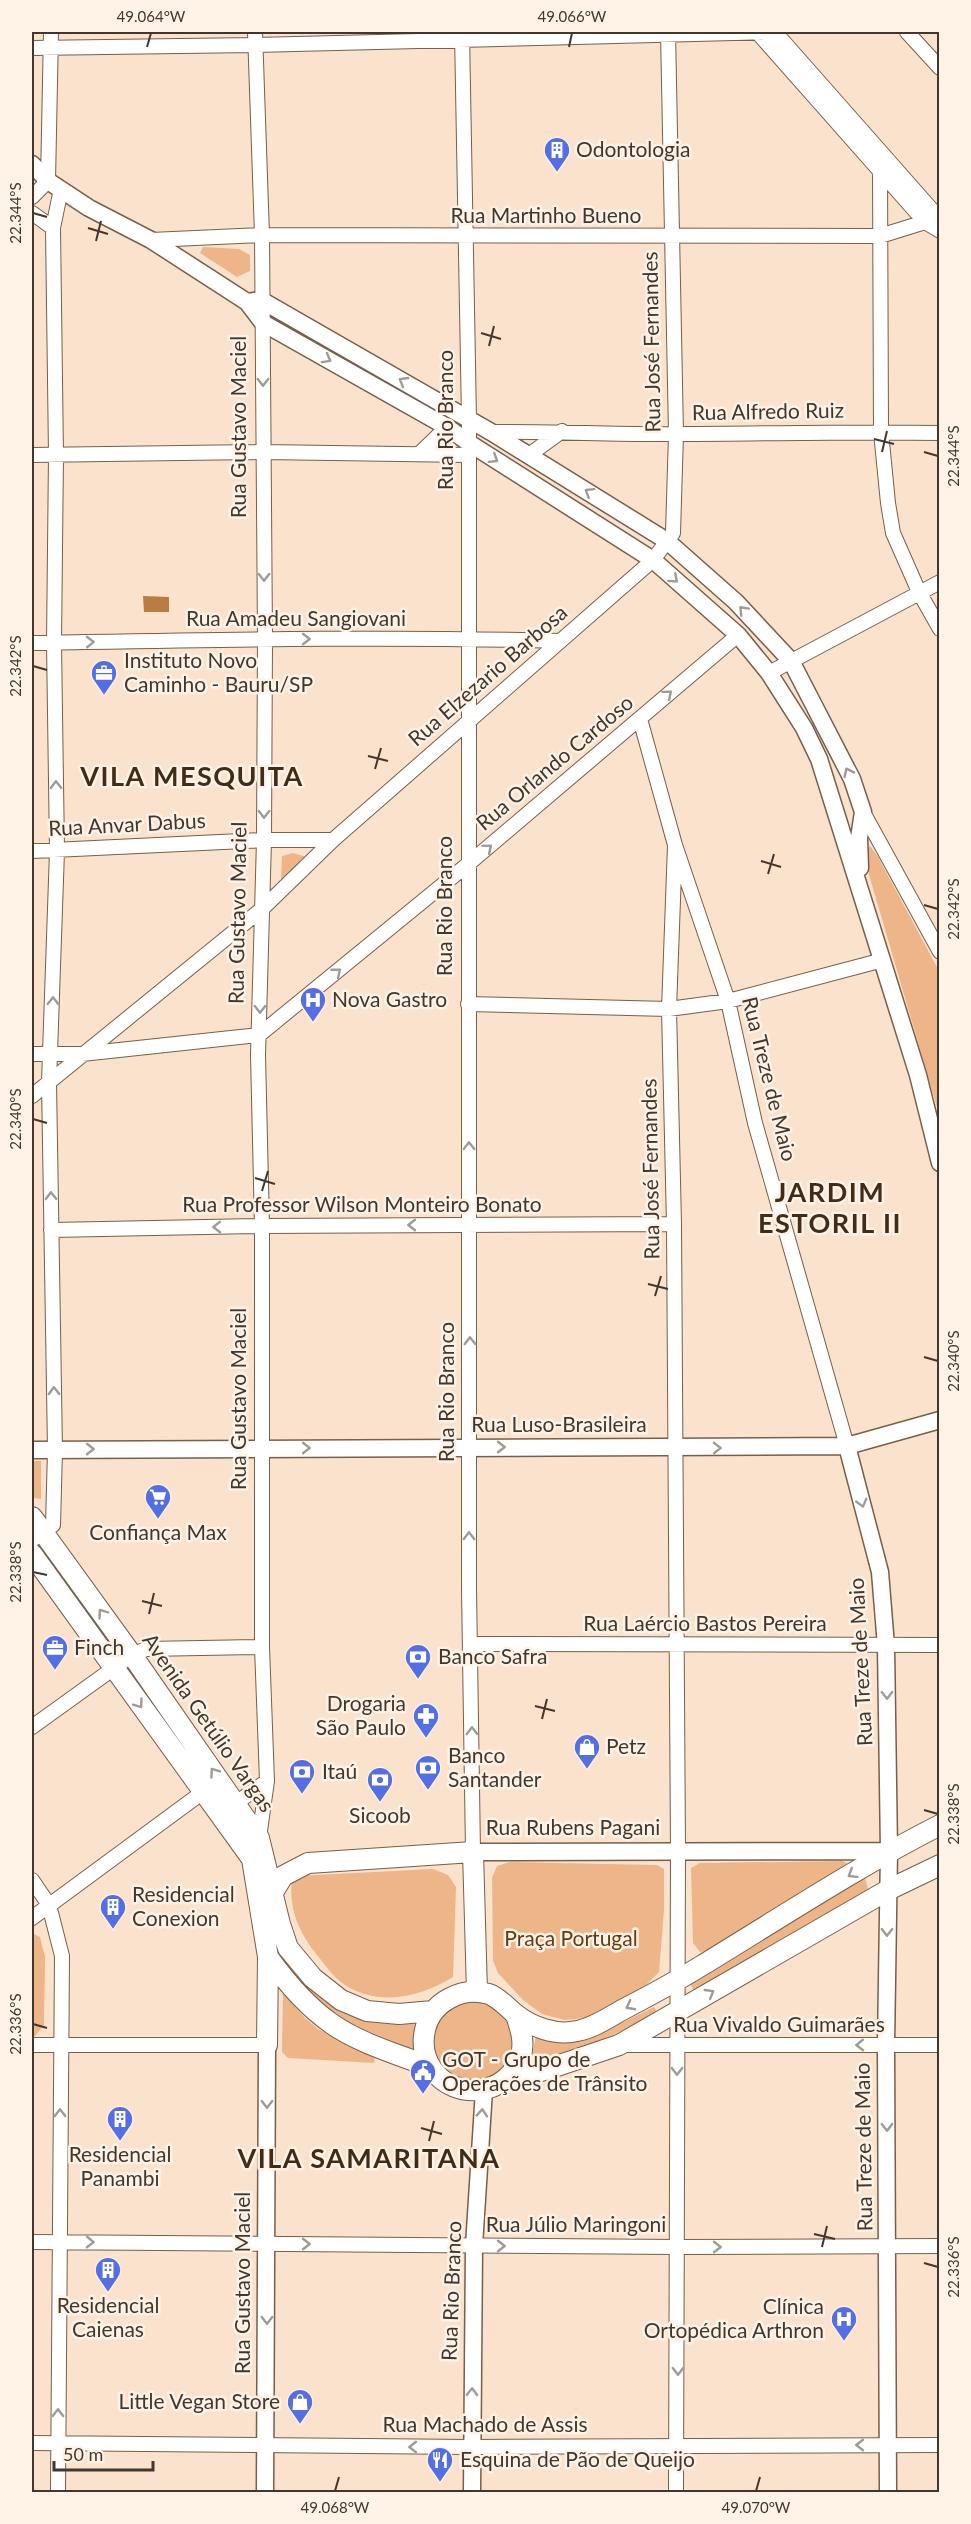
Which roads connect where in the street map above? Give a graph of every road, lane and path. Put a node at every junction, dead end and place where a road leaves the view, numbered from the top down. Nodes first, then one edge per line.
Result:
1 (51, 32) edge
2 (758, 32) edge
3 (776, 32) edge
4 (907, 32) edge
5 (668, 33) edge
6 (462, 35) edge
7 (255, 38) edge
8 (51, 47) junction
9 (32, 48) edge
10 (939, 69) edge
11 (840, 117) junction
12 (881, 161) junction
13 (32, 164) edge
14 (54, 185) junction
15 (32, 197) edge
16 (32, 213) edge
17 (934, 219) edge
18 (53, 228) junction
19 (939, 231) edge
20 (262, 235) junction
21 (880, 236) junction
22 (467, 237) junction
23 (670, 237) junction
24 (151, 240) junction
25 (254, 301) junction
26 (263, 323) junction
27 (469, 419) junction
28 (447, 426) junction
29 (562, 430) junction
30 (491, 432) junction
31 (881, 432) junction
32 (676, 434) junction
33 (939, 434) edge
34 (469, 449) junction
35 (263, 452) junction
36 (420, 453) junction
37 (32, 455) edge
38 (56, 455) junction
39 (529, 455) junction
40 (667, 541) junction
41 (653, 560) junction
42 (939, 582) edge
43 (919, 592) junction
44 (939, 629) edge
45 (738, 635) junction
46 (265, 639) junction
47 (468, 639) junction
48 (560, 641) junction
49 (32, 643) edge
50 (54, 643) junction
51 (791, 661) junction
52 (769, 673) junction
53 (640, 719) junction
54 (469, 721) junction
55 (863, 816) junction
56 (838, 820) junction
57 (264, 840) junction
58 (333, 840) junction
59 (675, 846) junction
60 (32, 851) edge
61 (57, 851) junction
62 (468, 865) junction
63 (860, 890) junction
64 (674, 907) junction
65 (695, 907) junction
66 (262, 909) junction
67 (939, 951) edge
68 (883, 960) junction
69 (728, 1001) junction
70 (468, 1004) junction
71 (669, 1009) junction
72 (259, 1035) junction
73 (32, 1054) edge
74 (51, 1054) junction
75 (82, 1054) junction
76 (49, 1082) junction
77 (32, 1096) edge
78 (939, 1163) edge
79 (674, 1224) junction
80 (470, 1225) junction
81 (262, 1226) junction
82 (51, 1230) junction
83 (939, 1420) edge
84 (847, 1446) junction
85 (470, 1447) junction
86 (263, 1448) junction
87 (674, 1448) junction
88 (32, 1450) edge
89 (55, 1450) junction
90 (35, 1530) edge
91 (32, 1554) edge
92 (471, 1644) junction
93 (676, 1645) junction
94 (939, 1645) edge
95 (886, 1646) junction
96 (262, 1647) junction
97 (132, 1654) junction
98 (114, 1669) junction
99 (32, 1727) edge
100 (267, 1781) junction
101 (203, 1792) junction
102 (236, 1803) junction
103 (939, 1825) edge
104 (259, 1838) junction
105 (889, 1851) junction
106 (473, 1852) junction
107 (678, 1852) junction
108 (252, 1859) junction
109 (939, 1865) edge
110 (32, 1880) edge
111 (888, 1890) junction
112 (272, 1894) junction
113 (49, 1905) junction
114 (32, 1918) edge
115 (268, 1957) junction
116 (677, 1981) junction
117 (477, 1992) junction
118 (433, 2011) junction
119 (677, 2012) junction
120 (516, 2015) junction
121 (32, 2045) edge
122 (60, 2045) junction
123 (267, 2045) junction
124 (619, 2045) junction
125 (886, 2045) junction
126 (939, 2045) edge
127 (677, 2047) junction
128 (430, 2067) junction
129 (503, 2081) junction
130 (484, 2090) junction
131 (32, 2242) edge
132 (60, 2242) junction
133 (267, 2244) junction
134 (474, 2246) junction
135 (888, 2246) junction
136 (939, 2246) edge
137 (679, 2247) junction
138 (32, 2443) edge
139 (58, 2443) junction
140 (677, 2445) junction
141 (888, 2445) junction
142 (939, 2445) edge
143 (266, 2446) junction
144 (471, 2447) junction
145 (58, 2493) edge
146 (265, 2493) edge
147 (472, 2493) edge
148 (676, 2493) edge
149 (888, 2493) edge

1 - 8 street
2 - 3 street
2 - 5 street
2 - 11 street
3 - 11 street
4 - 10 street
5 - 6 street
5 - 23 street, Rua José Fernandes
6 - 7 street
6 - 22 street, Rua Rio Branco
7 - 8 street
7 - 20 street
8 - 9 street
8 - 14 street
11 - 12 street
12 - 17 street
12 - 21 street
13 - 14 street
14 - 15 street
14 - 18 street
14 - 24 street
16 - 18 street
17 - 19 street
17 - 21 street, Rua Martinho Bueno
18 - 38 street
20 - 22 street, Rua Martinho Bueno
20 - 24 street, Rua Martinho Bueno
20 - 25 street
21 - 23 street, Rua Martinho Bueno
21 - 31 street
22 - 23 street, Rua Martinho Bueno
22 - 27 street, Rua Rio Branco
23 - 32 street, Rua José Fernandes
24 - 25 street
25 - 26 street
27 -> 25 street
26 -> 28 street
26 -> 35 street, Rua Gustavo Maciel
27 - 30 street
27 - 34 street, Rua Rio Branco
28 - 34 street
28 - 36 street
29 - 30 street, Rua Alfredo Ruiz
29 - 32 street, Rua Alfredo Ruiz
29 - 39 street
30 - 39 street
31 - 32 street, Rua Alfredo Ruiz
31 - 33 street, Rua Alfredo Ruiz
31 - 43 street
32 - 40 street, Rua José Fernandes
34 - 36 street
34 -> 41 street
34 - 47 street, Rua Rio Branco
35 - 36 street
35 - 38 street
35 -> 46 street, Rua Gustavo Maciel
37 - 38 street
38 - 50 street
40 -> 39 street
40 - 41 street, Rua Elzezario Barbosa
51 -> 40 street
41 -> 45 street
41 - 48 street, Rua Elzezario Barbosa
42 - 43 street
43 - 44 street
43 - 51 street
45 - 52 street
53 -> 45 street, Rua Orlando Cardoso
46 -> 47 street, Rua Amadeu Sangiovani
50 -> 46 street, Rua Amadeu Sangiovani
46 -> 57 street, Rua Gustavo Maciel
47 - 48 street, Rua Amadeu Sangiovani
47 - 54 street, Rua Rio Branco
48 - 54 street, Rua Elzezario Barbosa
49 - 50 street, Rua Amadeu Sangiovani
61 -> 50 street
51 - 52 street
55 -> 51 street
52 - 56 street
53 - 59 street, Rua Treze de Maio
62 -> 53 street, Rua Orlando Cardoso
54 - 58 street, Rua Elzezario Barbosa
54 - 62 street, Rua Rio Branco
55 - 56 street
55 - 63 street
55 - 67 street
56 - 63 street
57 - 58 street, Rua Anvar Dabus
57 - 61 street, Rua Anvar Dabus
57 - 66 street, Rua Gustavo Maciel
58 - 66 street, Rua Elzezario Barbosa
59 - 64 street, Rua José Fernandes
59 - 65 street, Rua Treze de Maio
60 - 61 street, Rua Anvar Dabus
74 -> 61 street
62 - 70 street, Rua Rio Branco
72 -> 62 street, Rua Orlando Cardoso
63 - 68 street
64 - 65 street
64 - 71 street, Rua José Fernandes
65 - 69 street, Rua Treze de Maio
66 -> 72 street, Rua Gustavo Maciel
66 - 75 street, Rua Elzezario Barbosa
68 - 69 street
68 - 78 street
69 - 71 street
69 - 84 street, Rua Treze de Maio
70 - 71 street
80 -> 70 street, Rua Rio Branco
71 - 79 street, Rua José Fernandes
72 - 75 street
72 - 81 street, Rua Gustavo Maciel
73 - 74 street
74 - 75 street
74 - 76 street
75 - 76 street, Rua Elzezario Barbosa
76 - 77 street, Rua Elzezario Barbosa
82 -> 76 street
79 - 80 street, Rua Professor Wilson Monteiro Bonato
79 - 87 street, Rua José Fernandes
80 -> 81 street, Rua Professor Wilson Monteiro Bonato
85 -> 80 street, Rua Rio Branco
81 -> 82 street, Rua Professor Wilson Monteiro Bonato
81 - 86 street, Rua Gustavo Maciel
89 -> 82 street
83 - 84 street, Rua Luso-Brasileira
87 -> 84 street, Rua Luso-Brasileira
84 -> 95 street, Rua Treze de Maio
86 -> 85 street, Rua Luso-Brasileira
85 -> 87 street, Rua Luso-Brasileira
92 -> 85 street, Rua Rio Branco
89 -> 86 street, Rua Luso-Brasileira
86 - 96 street, Rua Gustavo Maciel
87 - 93 street, Rua José Fernandes
88 - 89 street, Rua Luso-Brasileira
89 - 90 street
97 -> 90 main road, Avenida Getúlio Vargas
91 - 98 main road, Avenida Getúlio Vargas
92 - 93 street, Rua Laércio Bastos Pereira
106 -> 92 street, Rua Rio Branco
93 - 95 street, Rua Laércio Bastos Pereira
93 - 107 street, Rua José Fernandes
94 - 95 street, Rua Laércio Bastos Pereira
95 -> 105 street, Rua Treze de Maio
96 - 97 street
96 - 100 street, Rua Gustavo Maciel
97 - 98 street
102 -> 97 main road, Avenida Getúlio Vargas
98 - 99 street
98 -> 101 main road, Avenida Getúlio Vargas
100 - 102 street
100 - 104 street, Rua Gustavo Maciel
101 - 108 main road, Avenida Getúlio Vargas
101 - 113 street
102 - 104 main road, Avenida Getúlio Vargas
103 - 105 main road
104 - 108 main road, Avenida Getúlio Vargas
104 - 112 main road
105 - 107 street, Rua Rubens Pagani
105 - 111 street, Rua Treze de Maio
105 -> 116 main road
106 - 107 street, Rua Rubens Pagani
106 - 112 main road, Rua Rubens Pagani
106 - 117 main road
107 - 116 street
108 - 115 main road, Rua Gustavo Maciel
109 - 111 main road
110 - 113 street
119 -> 111 main road
111 -> 125 street, Rua Treze de Maio
112 - 118 main road
113 - 114 street
113 - 122 street
115 - 123 main road, Rua Gustavo Maciel
115 - 128 main road
116 - 119 street
116 -> 120 main road
117 - 118 main road
117 - 120 main road
118 - 128 main road
119 - 124 main road
119 - 127 street
120 - 129 main road
121 - 122 street
122 - 123 street
132 -> 122 street
123 -> 133 street, Rua Gustavo Maciel
124 - 127 street, Rua Vivaldo Guimarães
124 - 129 main road
125 - 126 street, Rua Vivaldo Guimarães
125 -> 127 street, Rua Vivaldo Guimarães
125 -> 135 street, Rua Treze de Maio
127 -> 137 street
128 - 130 main road
129 - 130 main road
134 -> 130 street, Rua Rio Branco
131 - 132 street, Rua Júlio Maringoni
132 -> 133 street, Rua Júlio Maringoni
139 -> 132 street
133 -> 134 street, Rua Júlio Maringoni
133 -> 143 street, Rua Gustavo Maciel
134 -> 137 street, Rua Júlio Maringoni
144 -> 134 street, Rua Rio Branco
135 - 136 street, Rua Júlio Maringoni
137 -> 135 street, Rua Júlio Maringoni
135 - 141 street, Rua Treze de Maio
137 -> 140 street
138 - 139 street, Rua Machado de Assis
139 - 143 street, Rua Machado de Assis
139 - 145 street
141 -> 140 street, Rua Machado de Assis
140 - 144 street, Rua Machado de Assis
140 - 148 street
141 - 142 street, Rua Machado de Assis
141 - 149 street, Rua Treze de Maio
144 -> 143 street, Rua Machado de Assis
143 - 146 street, Rua Gustavo Maciel
144 - 147 street, Rua Rio Branco

